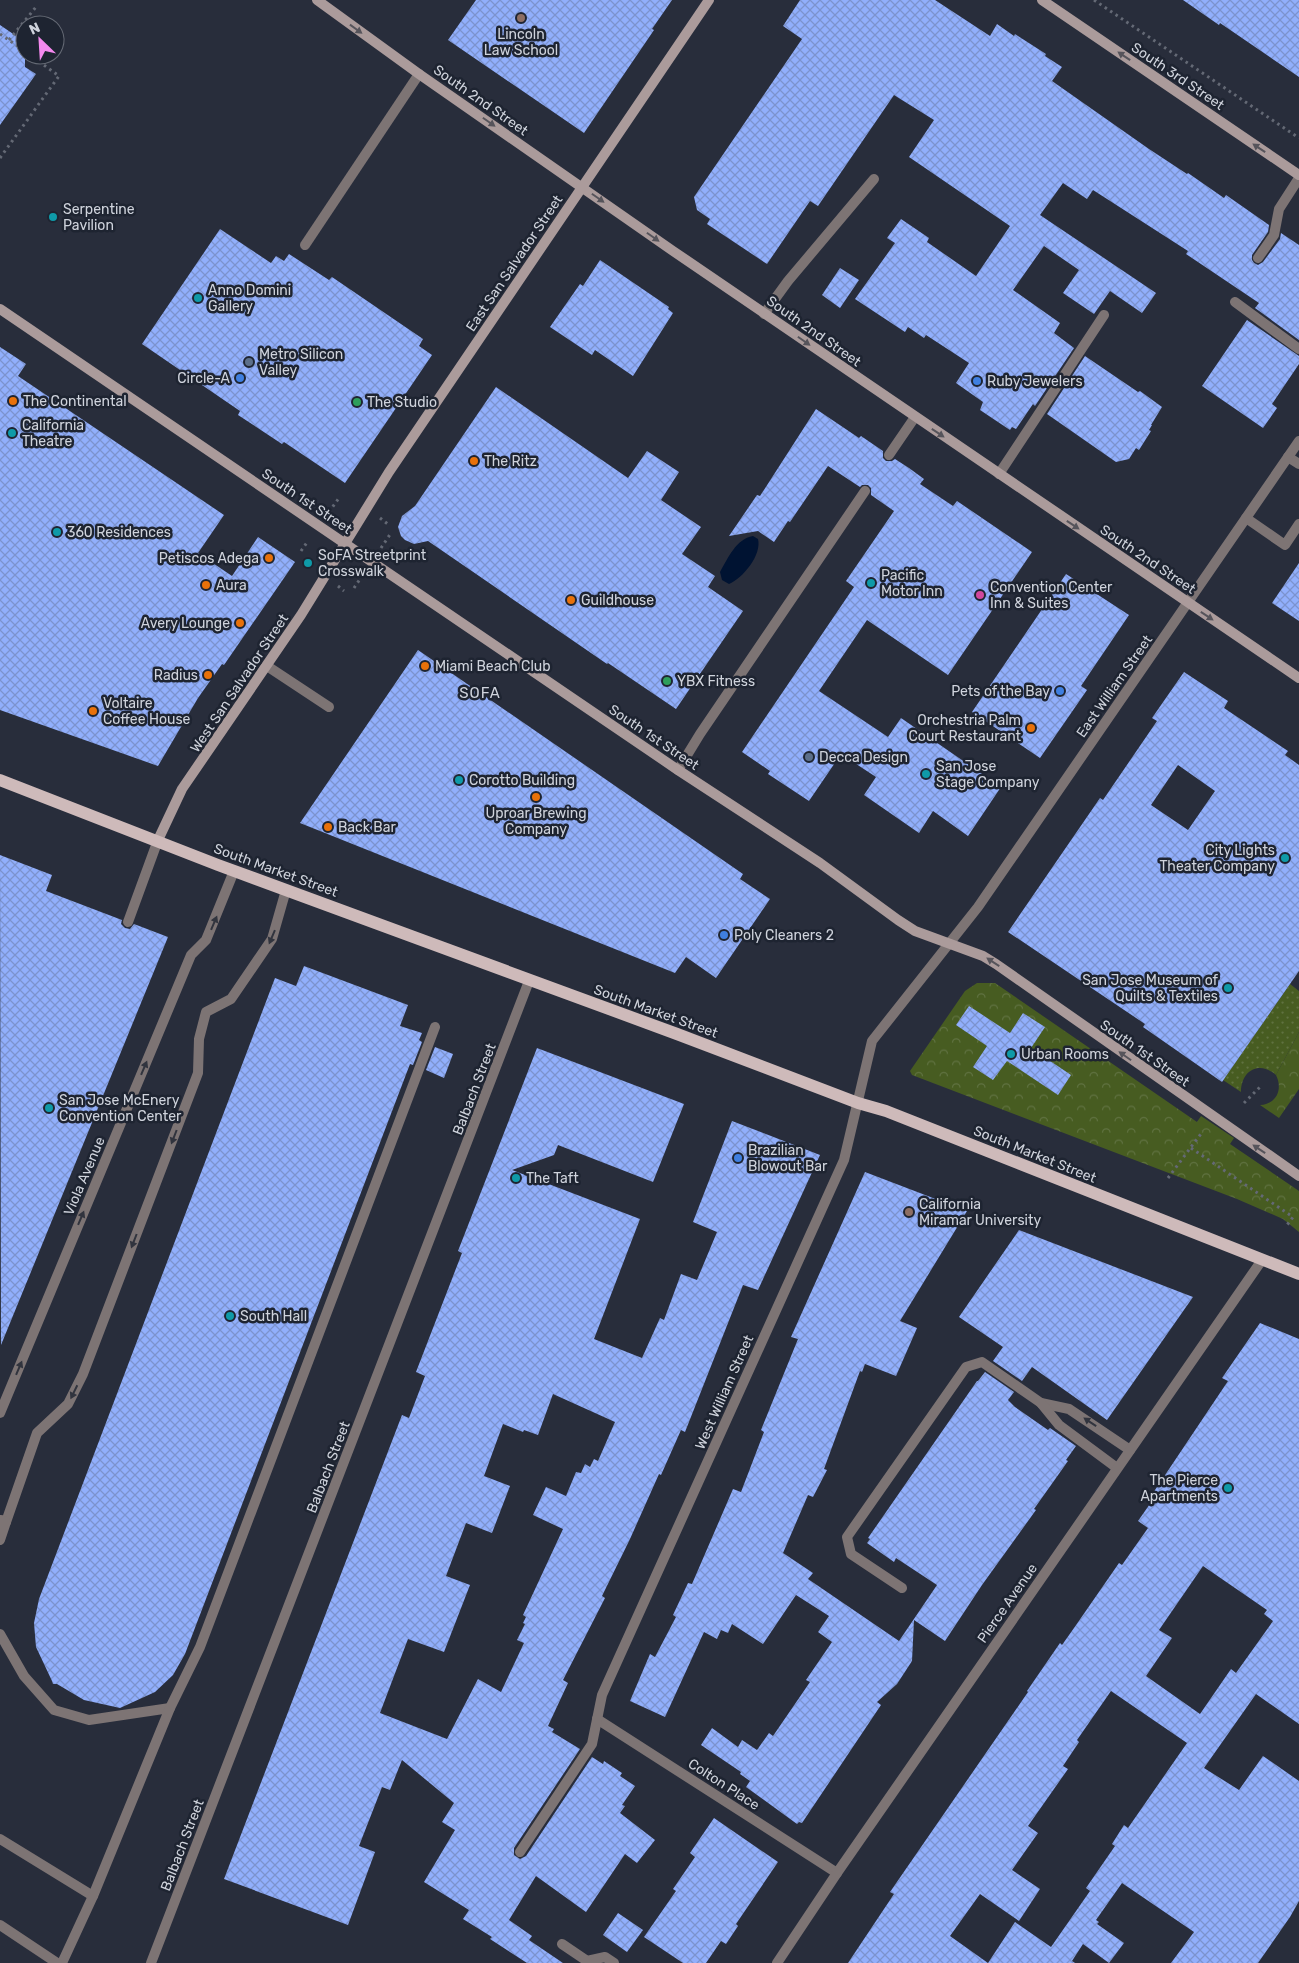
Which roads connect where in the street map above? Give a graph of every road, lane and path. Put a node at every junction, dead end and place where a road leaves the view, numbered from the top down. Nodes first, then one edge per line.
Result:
1 (317, 0) edge
2 (709, 0) edge
3 (1042, 0) edge
4 (1094, 0) edge
5 (36, 7) dead end
6 (0, 34) edge
7 (10, 40) junction
8 (15, 44) edge
9 (44, 65) edge
10 (419, 74) junction
11 (1299, 138) edge
12 (0, 158) edge
13 (1299, 177) edge
14 (874, 179) dead end
15 (582, 187) junction
16 (305, 244) dead end
17 (1258, 258) dead end
18 (1235, 302) dead end
19 (0, 309) edge
20 (764, 314) junction
21 (1104, 315) dead end
22 (1299, 349) edge
23 (915, 417) junction
24 (1299, 441) edge
25 (889, 455) dead end
26 (1288, 457) junction
27 (1299, 464) edge
28 (999, 474) junction
29 (865, 491) dead end
30 (1246, 518) junction
31 (1299, 524) edge
32 (345, 543) junction
33 (1188, 603) junction
34 (267, 666) junction
35 (1299, 678) edge
36 (330, 707) dead end
37 (678, 770) junction
38 (0, 780) edge
39 (158, 840) junction
40 (234, 871) junction
41 (286, 890) junction
42 (128, 922) dead end
43 (949, 944) junction
44 (529, 981) junction
45 (435, 1027) dead end
46 (1261, 1086) dead end
47 (858, 1103) junction
48 (1244, 1103) dead end
49 (1208, 1125) dead end
50 (1191, 1148) junction
51 (1299, 1176) edge
52 (1168, 1178) dead end
53 (1287, 1225) dead end
54 (1262, 1260) junction
55 (1299, 1274) edge
56 (1041, 1403) junction
57 (0, 1413) edge
58 (1130, 1450) junction
59 (1117, 1468) junction
60 (3, 1521) edge
61 (0, 1540) edge
62 (902, 1588) dead end
63 (0, 1634) edge
64 (170, 1708) junction
65 (597, 1719) junction
66 (0, 1839) edge
67 (520, 1852) dead end
68 (837, 1873) junction
69 (93, 1896) junction
70 (0, 1925) edge
71 (562, 1944) dead end
72 (57, 1963) edge
73 (62, 1963) edge
74 (150, 1963) edge
75 (614, 1963) edge
76 (777, 1963) edge

1 -> 10 street, South 2nd Street
2 - 15 street, East San Salvador Street
13 -> 3 street, South 3rd Street
4 - 11 path
5 - 7 path
6 - 7 path
7 - 8 path
9 - 12 path
10 -> 15 street, South 2nd Street
10 - 16 street
13 - 17 street
14 - 20 street
15 -> 20 street, South 2nd Street
15 - 32 street, East San Salvador Street
18 - 22 street
19 - 32 street, South 1st Street
20 -> 23 street, South 2nd Street
21 - 28 street
23 - 25 street
23 -> 28 street, South 2nd Street
24 - 26 street, East William Street
26 - 27 street
26 - 30 street, East William Street
28 -> 33 street, South 2nd Street
29 - 37 street
30 - 31 street
30 - 33 street, East William Street
32 - 34 street, West San Salvador Street
32 - 37 street, South 1st Street
33 -> 35 street, South 2nd Street
33 - 43 street, East William Street
34 - 36 street
34 - 39 street, West San Salvador Street
37 - 43 street, South 1st Street
38 - 39 main road, South Market Street
39 - 40 main road, South Market Street
39 - 42 street
40 - 41 main road, South Market Street
57 -> 40 street, Viola Avenue
41 - 44 main road, South Market Street
41 -> 60 street
43 - 47 street, West William Street
51 -> 43 street, South 1st Street
44 - 47 main road, South Market Street
44 - 74 street, Balbach Street
45 - 64 street
46 - 48 path
47 - 54 main road, South Market Street
47 - 65 street, West William Street
49 - 50 path
50 - 52 path
50 - 53 path
54 - 55 main road, South Market Street
54 - 58 street, Pierce Avenue
58 -> 56 street
56 - 59 street
56 - 62 street
58 - 59 street, Pierce Avenue
59 - 68 street, Pierce Avenue
60 - 61 street
63 - 64 street
64 - 69 street
65 - 67 street, West William Street
65 - 68 street, Colton Place
66 - 69 street
68 - 76 street, Pierce Avenue
69 - 73 street
70 - 72 street
71 - 75 street

